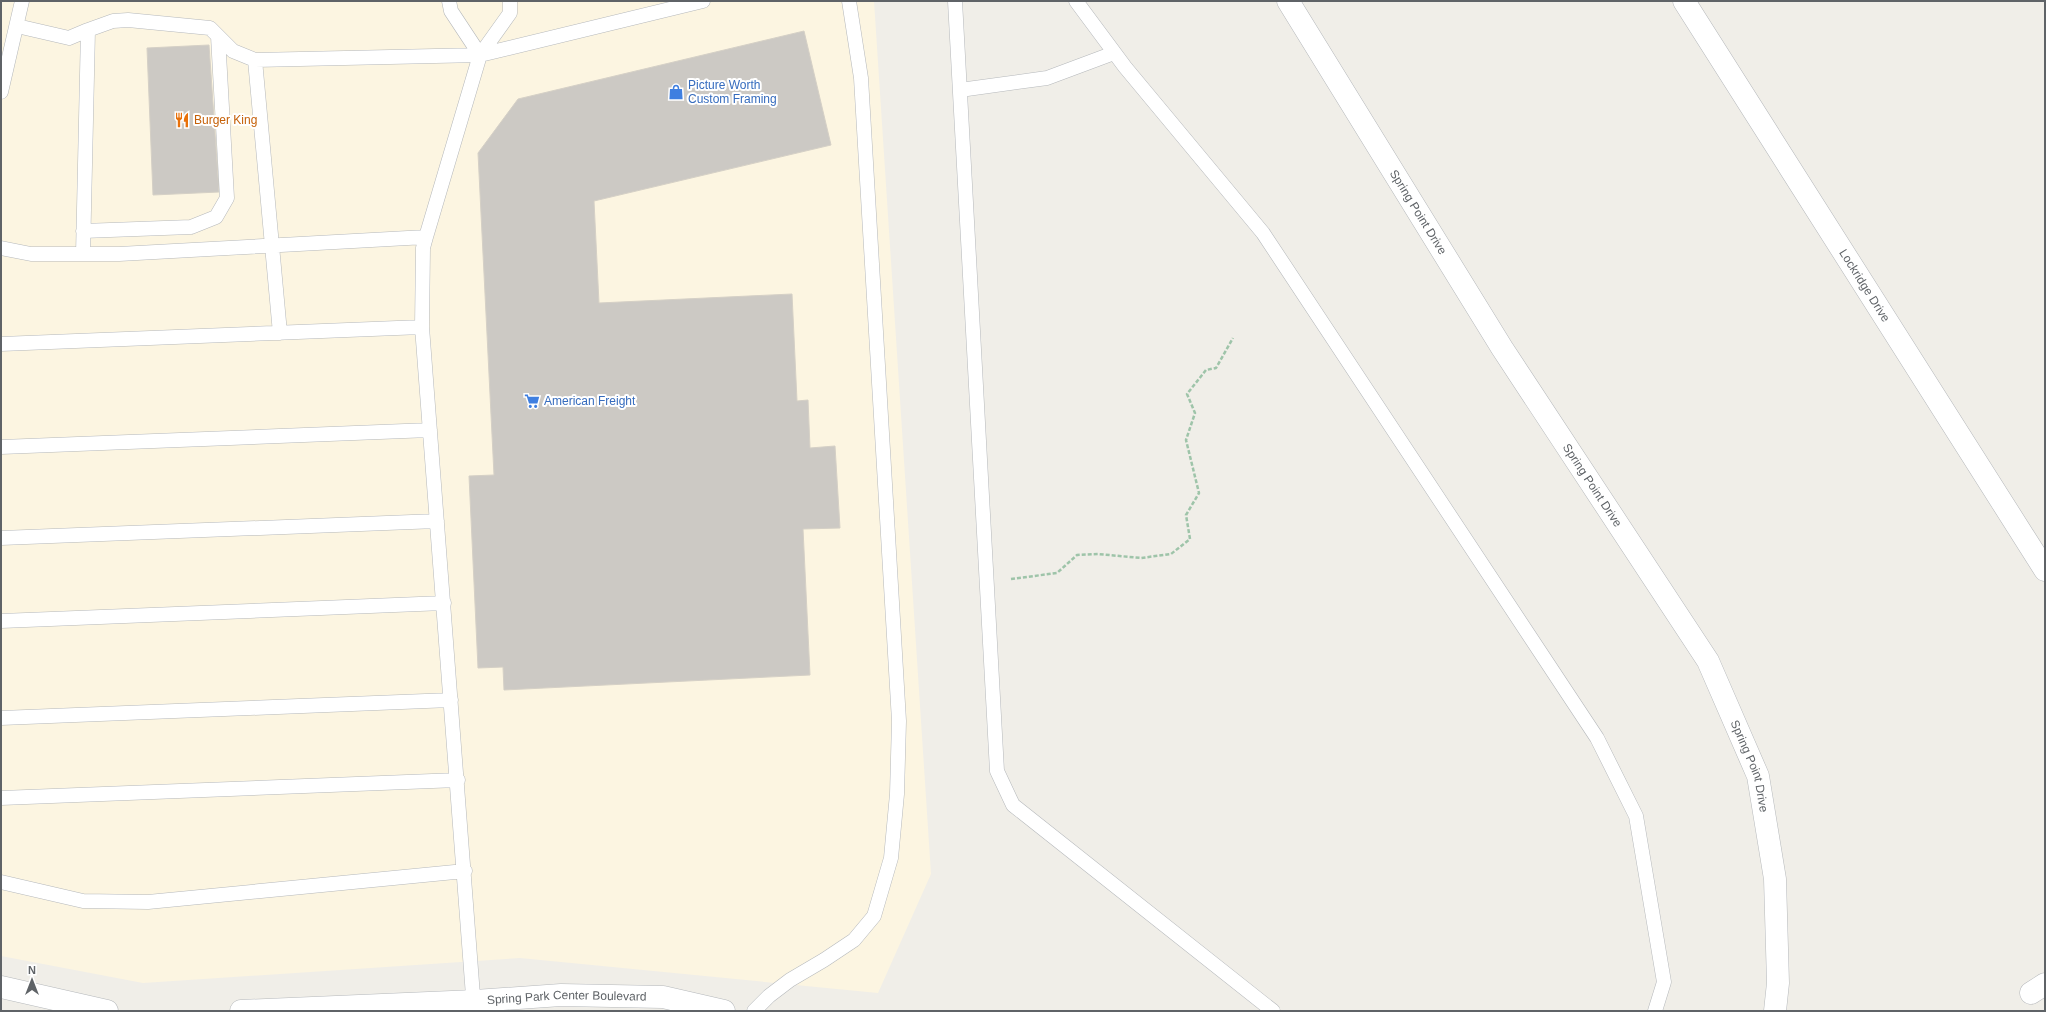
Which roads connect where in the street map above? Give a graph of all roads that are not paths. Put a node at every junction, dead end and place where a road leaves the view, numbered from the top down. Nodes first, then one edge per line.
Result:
1 (22, 1) edge
2 (449, 1) edge
3 (510, 1) edge
4 (703, 1) edge
5 (849, 1) edge
6 (955, 1) edge
7 (1076, 1) edge
8 (1288, 1) edge
9 (1684, 1) edge
10 (17, 26) junction
11 (88, 30) junction
12 (218, 36) junction
13 (1114, 53) junction
14 (480, 55) junction
15 (254, 60) junction
16 (4, 64) edge
17 (960, 90) junction
18 (1, 92) edge
19 (84, 231) junction
20 (426, 237) junction
21 (272, 245) junction
22 (1, 248) edge
23 (83, 254) junction
24 (422, 327) junction
25 (280, 333) junction
26 (1, 344) edge
27 (430, 430) junction
28 (1, 447) edge
29 (437, 521) junction
30 (1, 538) edge
31 (2045, 570) edge
32 (444, 603) junction
33 (1, 620) edge
34 (451, 700) junction
35 (1, 718) edge
36 (458, 780) junction
37 (1, 798) edge
38 (465, 871) junction
39 (1, 882) edge
40 (1, 987) edge
41 (475, 1006) edge
42 (370, 1008) edge
43 (106, 1011) edge
44 (241, 1011) edge
45 (724, 1011) edge
46 (754, 1011) edge
47 (1272, 1011) edge
48 (1655, 1011) edge
49 (1774, 1011) edge

1 - 10 lane
2 - 14 lane
3 - 14 lane
4 - 14 lane
5 - 46 lane
6 - 17 lane
7 - 13 lane
8 - 49 street, Spring Point Drive
9 - 31 street, Lockridge Drive
10 - 11 lane
10 - 16 lane
11 - 12 lane
11 - 19 lane
12 - 15 lane
12 - 19 lane
13 - 17 lane
13 - 48 lane
14 - 15 lane
14 - 20 lane
15 - 21 lane
16 - 18 lane
17 - 47 lane
19 - 23 lane
20 - 21 lane
20 - 24 lane
21 - 23 lane
21 - 25 lane
22 - 23 lane
24 - 25 lane
24 - 27 lane
25 - 26 lane
27 - 28 lane
27 - 29 lane
29 - 30 lane
29 - 32 lane
32 - 33 lane
32 - 34 lane
34 - 35 lane
34 - 36 lane
36 - 37 lane
36 - 38 lane
38 - 39 lane
38 - 41 lane
40 - 43 street
41 - 42 street, Spring Park Center Boulevard
41 - 45 street, Spring Park Center Boulevard
42 - 44 street, Spring Park Center Boulevard

